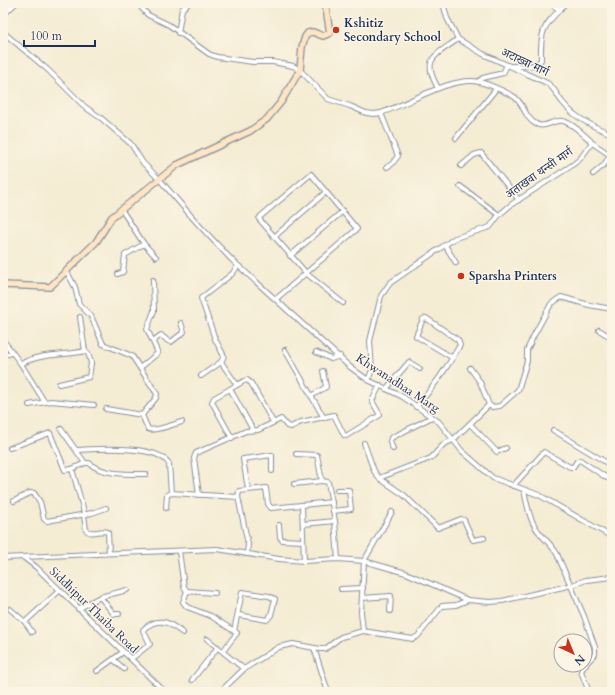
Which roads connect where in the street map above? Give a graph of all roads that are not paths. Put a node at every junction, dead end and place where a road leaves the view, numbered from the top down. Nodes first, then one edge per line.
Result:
1 (16, 3) edge
2 (137, 3) edge
3 (189, 3) edge
4 (325, 3) edge
5 (443, 3) edge
6 (553, 3) edge
7 (566, 3) edge
8 (560, 10) junction
9 (3, 15) edge
10 (3, 32) edge
11 (178, 33) junction
12 (458, 39) junction
13 (509, 66) junction
14 (300, 70) junction
15 (478, 81) junction
16 (438, 88) junction
17 (496, 89) junction
18 (381, 113) junction
19 (579, 118) junction
20 (573, 126) junction
21 (612, 134) edge
22 (456, 138) dead end
23 (591, 142) junction
24 (461, 166) dead end
25 (387, 167) dead end
26 (593, 174) dead end
27 (160, 180) junction
28 (460, 186) dead end
29 (326, 192) junction
30 (520, 200) junction
31 (121, 209) junction
32 (343, 211) junction
33 (500, 215) junction
34 (274, 237) junction
35 (144, 244) junction
36 (445, 245) junction
37 (290, 256) junction
38 (156, 257) dead end
39 (456, 263) dead end
40 (238, 266) junction
41 (67, 272) junction
42 (118, 274) dead end
43 (307, 274) junction
44 (152, 280) dead end
45 (3, 285) edge
46 (276, 299) junction
47 (343, 303) dead end
48 (612, 309) edge
49 (80, 317) dead end
50 (181, 323) dead end
51 (599, 330) dead end
52 (612, 338) edge
53 (3, 340) edge
54 (153, 341) junction
55 (284, 350) dead end
56 (85, 351) junction
57 (316, 352) dead end
58 (12, 353) junction
59 (3, 354) edge
60 (340, 356) junction
61 (453, 358) junction
62 (221, 362) junction
63 (21, 364) junction
64 (141, 367) junction
65 (470, 368) dead end
66 (420, 369) dead end
67 (323, 371) dead end
68 (201, 376) dead end
69 (368, 380) junction
70 (60, 384) dead end
71 (237, 385) junction
72 (380, 385) junction
73 (230, 389) junction
74 (386, 389) junction
75 (311, 396) junction
76 (44, 401) junction
77 (29, 405) dead end
78 (94, 405) dead end
79 (489, 405) junction
80 (416, 407) junction
81 (106, 409) dead end
82 (142, 415) junction
83 (432, 417) junction
84 (324, 418) junction
85 (182, 422) dead end
86 (273, 422) junction
87 (470, 424) junction
88 (62, 429) dead end
89 (253, 430) junction
90 (553, 430) dead end
91 (232, 438) junction
92 (454, 440) junction
93 (364, 443) dead end
94 (10, 448) dead end
95 (506, 448) dead end
96 (393, 449) dead end
97 (77, 450) junction
98 (296, 454) dead end
99 (85, 463) junction
100 (612, 466) edge
101 (72, 469) junction
102 (272, 470) dead end
103 (146, 474) dead end
104 (612, 474) edge
105 (379, 478) junction
106 (322, 481) junction
107 (294, 484) dead end
108 (513, 486) junction
109 (248, 489) junction
110 (337, 490) dead end
111 (524, 490) junction
112 (171, 493) junction
113 (199, 495) junction
114 (238, 497) junction
115 (14, 501) dead end
116 (332, 502) junction
117 (302, 506) junction
118 (106, 508) dead end
119 (166, 508) dead end
120 (333, 511) junction
121 (392, 512) dead end
122 (84, 515) junction
123 (334, 521) junction
124 (303, 524) junction
125 (279, 525) dead end
126 (612, 537) edge
127 (484, 538) dead end
128 (303, 541) junction
129 (179, 551) junction
130 (109, 553) junction
131 (247, 554) junction
132 (23, 557) junction
133 (3, 558) edge
134 (338, 559) junction
135 (304, 561) junction
136 (364, 561) junction
137 (612, 577) edge
138 (572, 586) junction
139 (363, 588) junction
140 (341, 589) dead end
141 (126, 590) dead end
142 (59, 591) junction
143 (187, 591) junction
144 (215, 593) dead end
145 (100, 597) junction
146 (362, 598) junction
147 (468, 600) junction
148 (10, 608) dead end
149 (78, 609) junction
150 (390, 611) dead end
151 (119, 614) dead end
152 (238, 615) junction
153 (25, 622) junction
154 (234, 631) junction
155 (363, 631) junction
156 (32, 632) dead end
157 (183, 633) dead end
158 (589, 633) edge
159 (207, 638) dead end
160 (593, 643) edge
161 (218, 647) junction
162 (314, 648) junction
163 (223, 651) junction
164 (123, 652) junction
165 (593, 658) edge
166 (131, 659) junction
167 (114, 660) junction
168 (124, 669) dead end
169 (244, 669) junction
170 (97, 671) dead end
171 (582, 673) edge
172 (192, 680) dead end
173 (165, 692) edge
174 (220, 692) edge
175 (328, 692) edge
176 (589, 692) edge

1 - 9 street
2 - 11 street
3 - 11 street
4 - 14 street
5 - 12 street
6 - 8 street
7 - 8 street
8 - 13 street
10 - 27 street, Khwanadhaa Marg
11 - 14 street
12 - 13 street, अटाख्वा मार्ग
12 - 16 street
13 - 15 street
13 - 19 street, अटाख्वा मार्ग
14 - 18 street
14 - 27 street
15 - 16 street
15 - 17 street
16 - 18 street
17 - 20 street
17 - 22 street
18 - 25 street
19 - 20 street
19 - 21 street, अटाख्वा मार्ग
20 - 23 street, अताखवा थन्सी मार्ग
23 - 26 street
23 - 30 street, अताखवा थन्सी मार्ग
24 - 30 street
27 - 31 street
27 - 40 street, Khwanadhaa Marg
28 - 33 street
29 - 32 street
29 - 34 street
29 - 34 street
30 - 33 street, अताखवा थन्सी मार्ग
31 - 35 street
31 - 41 street
32 - 37 street
32 - 43 street
33 - 36 street, अताखवा थन्सी मार्ग
34 - 37 street
35 - 38 street
35 - 42 street
36 - 39 street
36 - 69 street, अताखवा थन्सी मार्ग
37 - 43 street
40 - 46 street, Khwanadhaa Marg
40 - 62 street
41 - 45 street
41 - 64 street
43 - 46 street
43 - 47 street
44 - 54 street
46 - 60 street, Khwanadhaa Marg
48 - 79 street
49 - 56 street
50 - 54 street
51 - 52 street
53 - 58 street
54 - 64 street
55 - 75 street
56 - 63 street
56 - 70 street
57 - 60 street
58 - 59 street
58 - 63 street
60 - 69 street, Khwanadhaa Marg
61 - 61 street
61 - 80 street
62 - 68 street
62 - 71 street
63 - 76 street
64 - 82 street
65 - 79 street
66 - 74 street
67 - 75 street
69 - 72 street, Khwanadhaa Marg
71 - 73 street
71 - 86 street
72 - 74 street, Khwanadhaa Marg
72 - 84 street
73 - 89 street
73 - 91 street
74 - 80 street, Khwanadhaa Marg
75 - 84 street
76 - 77 street
76 - 78 street
79 - 87 street
80 - 83 street, Khwanadhaa Marg
81 - 82 street
82 - 85 street
83 - 92 street, Khwanadhaa Marg
83 - 96 street
84 - 86 street
86 - 89 street
87 - 92 street
87 - 95 street
88 - 97 street
89 - 91 street
90 - 100 street
91 - 113 street
92 - 105 street
92 - 108 street, Khwanadhaa Marg
93 - 105 street
94 - 101 street
97 - 99 street
97 - 112 street
98 - 106 street
99 - 101 street
99 - 103 street
101 - 122 street
102 - 109 street
104 - 108 street
105 - 127 street
106 - 107 street
106 - 116 street
108 - 111 street, Khwanadhaa Marg
109 - 114 street
109 - 117 street
110 - 120 street
111 - 126 street, Khwanadhaa Marg
111 - 138 street
112 - 113 street
112 - 119 street
113 - 114 street
114 - 131 street
115 - 122 street
116 - 117 street
116 - 120 street
117 - 124 street
118 - 122 street
120 - 123 street
121 - 136 street
122 - 130 street
123 - 124 street
123 - 134 street
124 - 128 street
125 - 128 street
128 - 135 street
129 - 130 street
129 - 131 street
129 - 143 street
130 - 132 street
131 - 135 street
132 - 133 street
132 - 142 street, Siddhipur Thaiba Road
134 - 135 street
134 - 136 street
136 - 139 street
136 - 147 street
137 - 138 street
138 - 147 street
138 - 158 street
139 - 140 street
139 - 146 street
141 - 145 street
142 - 149 street, Siddhipur Thaiba Road
142 - 153 street
143 - 144 street
143 - 154 street
145 - 149 street
145 - 151 street
146 - 150 street
146 - 155 street
147 - 155 street
148 - 153 street
149 - 164 street, Siddhipur Thaiba Road
152 - 152 street
152 - 154 street
153 - 156 street
154 - 163 street
155 - 162 street
157 - 166 street
159 - 161 street
160 - 165 street
161 - 163 street
161 - 172 street
162 - 169 street
162 - 175 street
163 - 169 street
164 - 166 street, Siddhipur Thaiba Road
164 - 167 street
166 - 173 street, Siddhipur Thaiba Road
167 - 168 street
167 - 170 street
169 - 174 street
171 - 176 street

